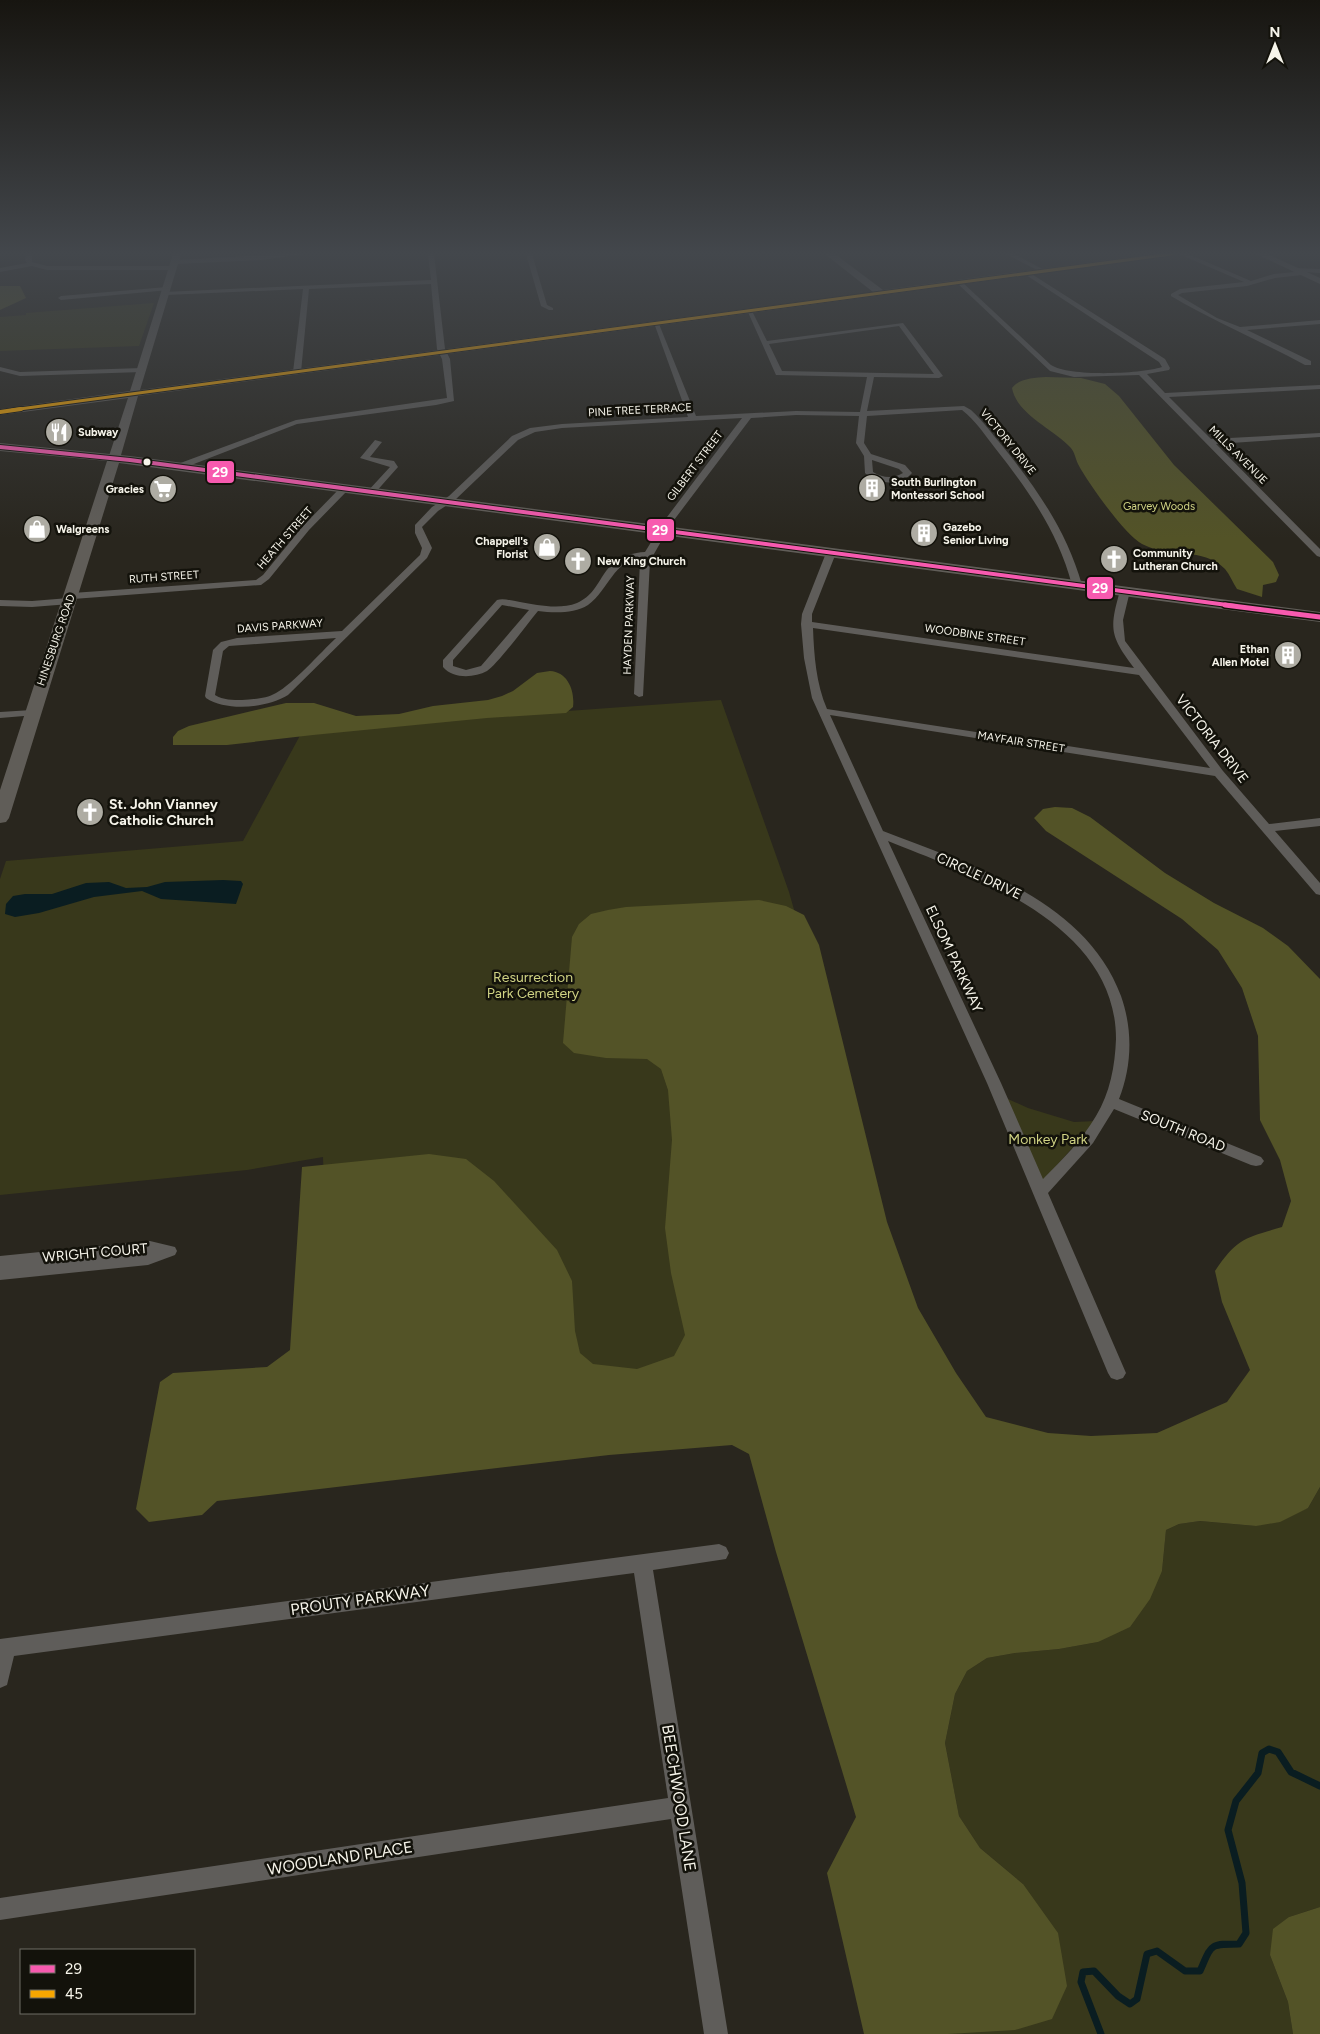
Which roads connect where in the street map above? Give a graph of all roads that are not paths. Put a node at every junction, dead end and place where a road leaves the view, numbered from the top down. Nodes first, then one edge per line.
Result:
1 (149, 349) edge
2 (299, 349) edge
3 (441, 349) edge
4 (472, 349) edge
5 (666, 349) edge
6 (767, 349) edge
7 (919, 349) edge
8 (1029, 349) edge
9 (1143, 349) edge
10 (1279, 349) edge
11 (442, 353) junction
12 (1308, 363) dead end
13 (0, 369) edge
14 (142, 370) junction
15 (297, 372) junction
16 (1057, 372) joint
17 (1140, 372) junction
18 (871, 375) junction
19 (1320, 387) edge
20 (134, 394) junction
21 (1163, 395) junction
22 (0, 412) edge
23 (862, 414) junction
24 (748, 416) junction
25 (693, 419) junction
26 (1320, 435) edge
27 (378, 442) dead end
28 (1210, 442) junction
29 (0, 448) edge
30 (868, 456) junction
31 (113, 460) junction
32 (178, 468) junction
33 (348, 489) junction
34 (371, 492) junction
35 (446, 502) junction
36 (662, 531) junction
37 (831, 553) junction
38 (1320, 554) edge
39 (648, 555) junction
40 (258, 583) joint
41 (1077, 585) junction
42 (1125, 591) junction
43 (71, 599) junction
44 (0, 603) edge
45 (536, 607) junction
46 (1320, 617) edge
47 (806, 624) junction
48 (345, 634) junction
49 (1140, 672) junction
50 (640, 694) dead end
51 (822, 711) junction
52 (32, 713) junction
53 (0, 715) edge
54 (1219, 773) junction
55 (4, 790) edge
56 (0, 818) edge
57 (1320, 822) edge
58 (1265, 828) junction
59 (878, 833) junction
60 (1320, 891) edge
61 (1111, 1102) junction
62 (1256, 1161) dead end
63 (1040, 1192) junction
64 (0, 1262) edge
65 (0, 1274) edge
66 (1117, 1373) dead end
67 (720, 1552) dead end
68 (642, 1563) junction
69 (3, 1647) edge
70 (0, 1678) edge
71 (681, 1807) junction
72 (0, 1909) edge
73 (716, 2034) edge

1 - 14 street
2 - 15 street
3 - 11 street
4 - 11 street
5 - 25 street
6 - 18 street
7 - 18 street
8 - 16 street
9 - 17 street
10 - 12 street
11 - 15 street
11 - 32 street
13 - 14 street
14 - 20 street
15 - 20 street
16 - 17 street
17 - 21 street, MILLS AVENUE
18 - 23 street
19 - 21 street
20 - 22 street
20 - 31 street
21 - 28 street, MILLS AVENUE
23 - 24 street, PINE TREE TERRACE
23 - 30 street
23 - 41 street, VICTORY DRIVE
24 - 25 street, PINE TREE TERRACE
24 - 36 street, GILBERT STREET
25 - 35 street, PINE TREE TERRACE
26 - 28 street
27 - 34 street
28 - 38 street, MILLS AVENUE
29 - 31 main road
30 - 30 street
31 - 32 main road
31 - 43 main road, HINESBURG ROAD
32 - 33 main road
33 - 34 main road
33 - 40 street, HEATH STREET
34 - 35 main road
35 - 36 main road
35 - 48 street, DAVIS PARKWAY
36 - 37 main road
36 - 39 street, HAYDEN PARKWAY
37 - 41 main road
37 - 47 street, ELSOM PARKWAY
39 - 45 street
39 - 50 street, HAYDEN PARKWAY
40 - 43 street, RUTH STREET
41 - 42 main road
42 - 46 main road
42 - 49 street, VICTORIA DRIVE
43 - 44 street, RUTH STREET
43 - 52 main road, HINESBURG ROAD
45 - 45 street
47 - 49 street, WOODBINE STREET
47 - 51 street, ELSOM PARKWAY
48 - 48 street, DAVIS PARKWAY
49 - 54 street, VICTORIA DRIVE
51 - 54 street, MAYFAIR STREET
51 - 59 street, ELSOM PARKWAY
52 - 53 street
52 - 55 main road, HINESBURG ROAD
54 - 58 street, VICTORIA DRIVE
55 - 56 main road, HINESBURG ROAD
57 - 58 street
58 - 60 street, VICTORIA DRIVE
59 - 61 street, CIRCLE DRIVE
59 - 63 street, ELSOM PARKWAY
61 - 62 street, SOUTH ROAD
61 - 63 street, CIRCLE DRIVE
63 - 66 street, ELSOM PARKWAY
64 - 65 street, WRIGHT COURT
67 - 68 street, PROUTY PARKWAY
68 - 69 street, PROUTY PARKWAY
68 - 71 street, BEECHWOOD LANE
69 - 70 street
71 - 72 street, WOODLAND PLACE
71 - 73 street, BEECHWOOD LANE

